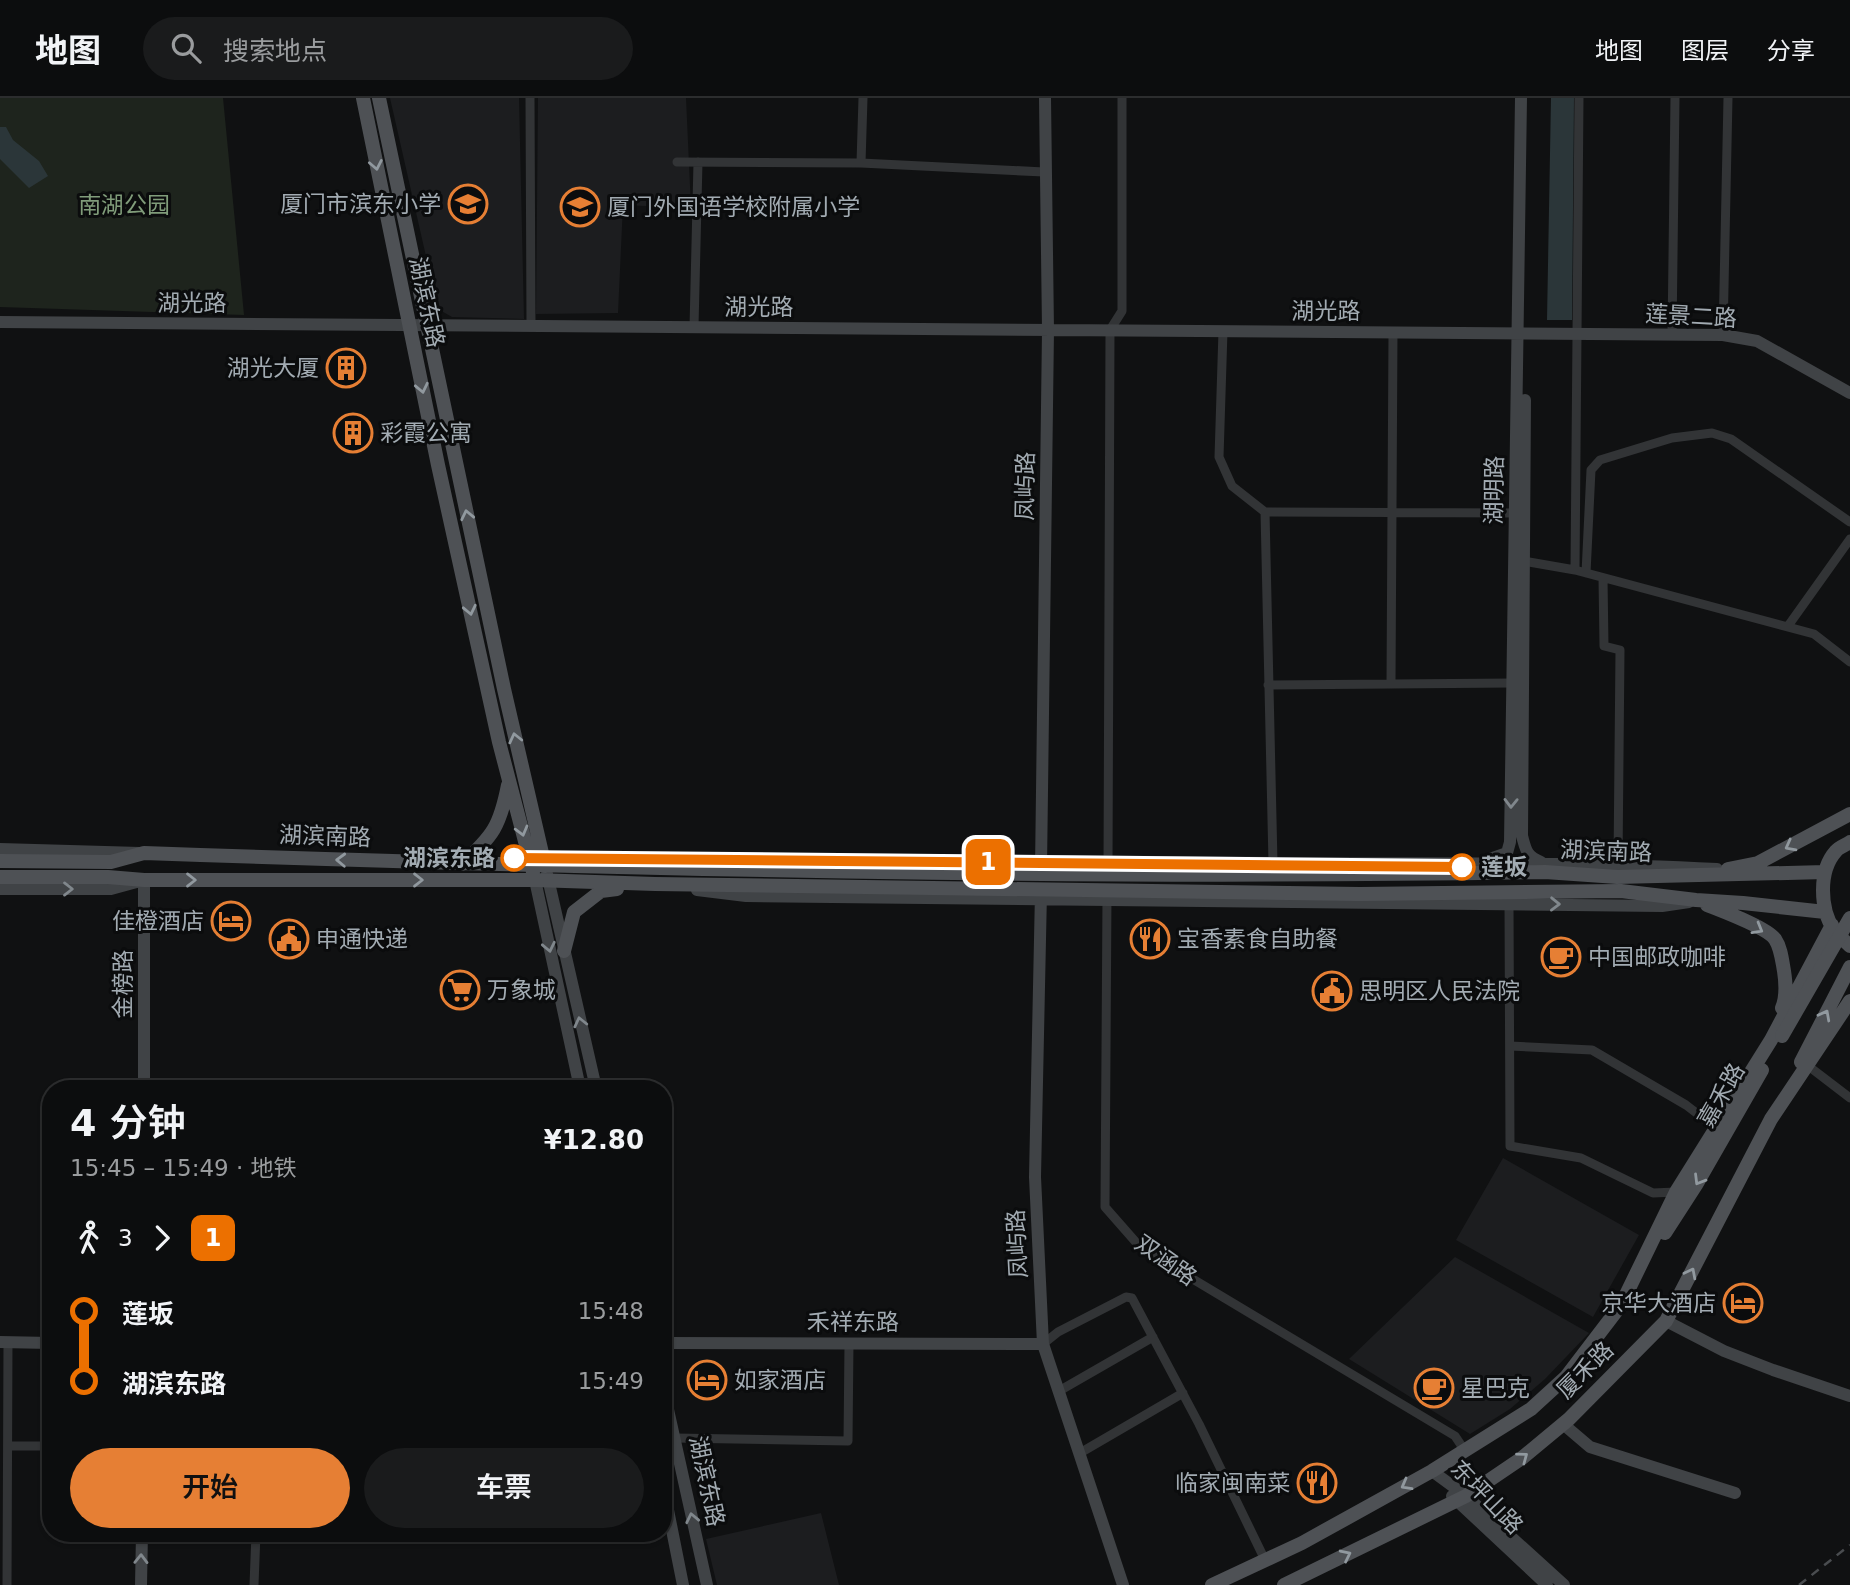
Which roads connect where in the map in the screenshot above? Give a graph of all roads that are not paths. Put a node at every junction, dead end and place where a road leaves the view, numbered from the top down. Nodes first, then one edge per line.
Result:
1 (363, 98) edge
2 (379, 98) edge
3 (530, 98) edge
4 (863, 98) edge
5 (1045, 98) edge
6 (1122, 98) edge
7 (1521, 98) edge
8 (1529, 98) edge
9 (1579, 98) edge
10 (1675, 98) edge
11 (1728, 98) edge
12 (677, 162) dead end
13 (698, 162) junction
14 (861, 163) junction
15 (1044, 172) junction
16 (0, 322) edge
17 (409, 325) junction
18 (427, 325) junction
19 (531, 326) junction
20 (694, 327) junction
21 (1048, 330) junction
22 (1110, 330) junction
23 (1223, 331) junction
24 (1393, 332) junction
25 (1521, 333) junction
26 (1578, 334) junction
27 (1672, 335) junction
28 (1723, 335) junction
29 (1850, 393) edge
30 (1265, 512) junction
31 (1392, 513) junction
32 (1515, 513) junction
33 (1850, 522) edge
34 (1850, 539) edge
35 (1523, 561) junction
36 (1575, 570) junction
37 (1586, 573) junction
38 (1604, 578) junction
39 (1788, 626) junction
40 (1850, 662) edge
41 (1391, 684) junction
42 (1512, 684) junction
43 (1268, 685) junction
44 (499, 743) junction
45 (1850, 814) edge
46 (1850, 842) edge
47 (0, 849) edge
48 (144, 853) junction
49 (0, 861) edge
50 (1479, 862) junction
51 (1541, 862) junction
52 (1273, 863) junction
53 (1618, 863) junction
54 (462, 864) junction
55 (538, 865) junction
56 (1108, 868) junction
57 (1722, 870) junction
58 (1825, 873) junction
59 (1770, 874) junction
60 (0, 877) edge
61 (144, 880) junction
62 (542, 881) junction
63 (1041, 881) junction
64 (655, 884) junction
65 (0, 889) edge
66 (1107, 894) junction
67 (1696, 900) junction
68 (1509, 903) junction
69 (1829, 918) junction
70 (1850, 918) edge
71 (1850, 946) edge
72 (564, 951) junction
73 (1850, 967) edge
74 (1850, 1001) edge
75 (1850, 1014) edge
76 (1777, 1038) junction
77 (1510, 1046) junction
78 (1809, 1062) junction
79 (144, 1080) edge
80 (579, 1080) edge
81 (594, 1080) edge
82 (1850, 1098) edge
83 (1771, 1119) junction
84 (1716, 1128) junction
85 (1676, 1192) junction
86 (1627, 1293) junction
87 (1666, 1321) junction
88 (1153, 1337) junction
89 (4, 1342) edge
90 (42, 1343) edge
91 (672, 1343) edge
92 (849, 1343) junction
93 (1043, 1344) junction
94 (1059, 1391) junction
95 (1183, 1393) junction
96 (1850, 1395) edge
97 (1563, 1424) junction
98 (672, 1425) edge
99 (4, 1429) edge
100 (675, 1438) junction
101 (8, 1446) junction
102 (42, 1446) edge
103 (1465, 1451) junction
104 (1080, 1453) junction
105 (1432, 1471) junction
106 (1735, 1493) dead end
107 (1461, 1498) junction
108 (672, 1530) edge
109 (142, 1542) edge
110 (256, 1542) edge
111 (4, 1550) edge
112 (1265, 1560) junction
113 (7, 1585) edge
114 (141, 1585) edge
115 (254, 1585) edge
116 (683, 1585) edge
117 (707, 1585) edge
118 (1123, 1585) edge
119 (1212, 1585) edge
120 (1284, 1585) edge
121 (1547, 1585) edge
122 (1564, 1585) edge

1 -> 17 main road, 湖滨东路
2 - 18 main road, 湖滨东路
3 - 19 street
4 - 14 street
5 - 15 street, 凤屿路
6 - 22 street
7 - 25 street, 湖明路
8 - 25 street, 湖明路
9 - 26 street
10 - 27 street
11 - 28 street
12 - 13 street
13 - 14 street
13 - 20 street
14 - 15 street
15 - 21 street, 凤屿路
16 - 17 street, 湖光路
17 - 18 street, 湖光路
17 -> 44 main road, 湖滨东路
18 - 19 street, 湖光路
55 -> 18 main road, 湖滨东路
19 - 20 street, 湖光路
20 - 21 street, 湖光路
21 - 22 street, 湖光路
21 - 63 street, 凤屿路
22 - 23 street, 湖光路
22 - 56 street
23 - 24 street, 湖光路
23 - 30 street
24 - 25 street, 湖光路
24 - 31 street
25 - 26 street, 莲景二路
25 - 32 street, 湖明路
25 - 35 street, 湖明路
26 - 27 street, 莲景二路
26 - 36 street
27 - 28 street, 莲景二路
28 - 29 street, 莲景二路
30 - 31 street
30 - 43 street
31 - 32 street
31 - 41 street
32 - 42 street, 湖明路
33 - 37 street
34 - 39 street
35 - 36 street
35 - 51 street, 湖明路
36 - 37 street
37 - 38 street
38 - 39 street
38 - 53 street
39 - 40 street
41 - 42 street
41 - 43 street
42 -> 50 street, 湖明路
43 - 52 street
44 - 54 main road
44 -> 55 main road, 湖滨东路
45 -> 57 main road
46 - 58 main road
47 - 48 street
48 - 49 main road, 湖滨南路
54 -> 48 main road, 湖滨南路
50 - 51 street
50 - 52 street
51 - 53 street
52 - 56 street
53 - 57 street
54 - 55 main road, 湖滨南路
55 - 62 main road, 湖滨东路
55 - 63 main road, 湖滨南路
56 - 59 main road, 湖滨南路
56 - 63 main road, 湖滨南路
57 - 59 street
58 - 59 main road, 湖滨南路
58 - 69 main road
60 - 61 main road, 湖滨南路
61 -> 62 main road, 湖滨南路
65 -> 61 street
61 - 79 street, 金榜路
62 - 64 main road, 湖滨南路
62 - 72 street, 湖滨东路
62 -> 80 street, 湖滨东路
63 - 64 main road, 湖滨南路
63 - 66 main road, 湖滨南路
63 - 93 street, 凤屿路
64 - 72 main road
66 - 67 main road, 湖滨南路
66 - 68 street, 湖滨南路
66 - 103 street, 双涵路
68 -> 67 street, 湖滨南路
67 - 69 main road, 湖滨南路
67 -> 76 main road
68 - 77 street
69 - 71 main road
69 - 76 main road
70 - 76 main road, 嘉禾路, bridge
81 -> 72 street, 湖滨东路
83 -> 73 main road
74 - 78 main road, 厦禾路
75 - 78 main road
76 - 84 main road
76 -> 86 main road, 嘉禾路
77 - 84 street
77 - 85 street
78 - 82 street
78 - 83 main road, 厦禾路
87 -> 83 main road, 厦禾路
84 - 85 main road
85 - 86 main road
86 - 103 main road
87 - 96 street
87 - 97 main road, 厦禾路
88 - 93 street
88 - 94 street
88 - 95 street
89 - 90 street
89 - 99 street
91 - 92 street, 禾祥东路
92 - 93 street, 禾祥东路
92 - 100 street
93 - 94 street, 凤屿路
94 - 104 street, 凤屿路
95 - 104 street
95 - 112 street
97 - 106 street
107 -> 97 main road, 厦禾路
98 - 100 street, 湖滨东路
99 - 101 street
117 -> 100 street, 湖滨东路
101 - 102 street
101 - 111 street
103 - 105 main road
104 - 118 street, 凤屿路
105 - 107 street, 东坪山路
105 -> 112 main road
120 -> 107 main road, 厦禾路
107 - 121 street, 东坪山路
107 - 122 street, 东坪山路
108 - 116 street, 湖滨东路
114 -> 109 street
110 - 115 street
111 - 113 street
112 - 119 main road

